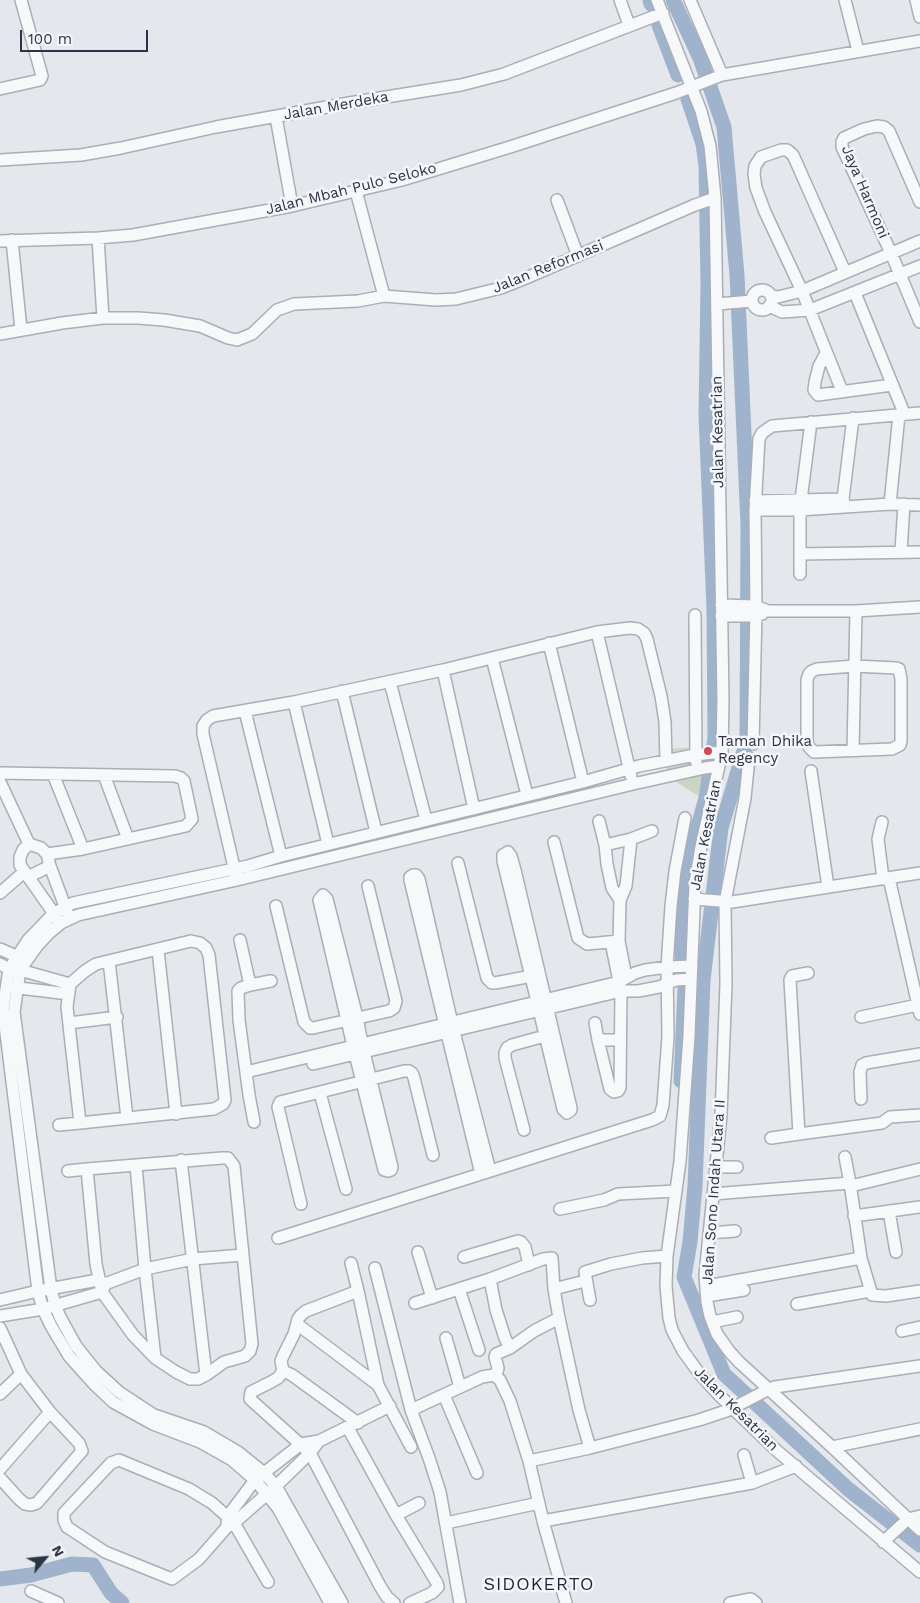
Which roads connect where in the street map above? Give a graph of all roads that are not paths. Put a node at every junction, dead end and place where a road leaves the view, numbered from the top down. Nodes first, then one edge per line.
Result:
1 (21, 0) edge
2 (620, 0) edge
3 (657, 0) edge
4 (845, 0) edge
5 (916, 0) edge
6 (693, 1) edge
7 (658, 16) junction
8 (920, 17) edge
9 (629, 25) junction
10 (920, 41) edge
11 (858, 51) junction
12 (719, 76) junction
13 (688, 88) junction
14 (0, 89) edge
15 (276, 117) junction
16 (0, 160) edge
17 (356, 191) junction
18 (712, 199) junction
19 (557, 200) dead end
20 (920, 202) edge
21 (292, 206) junction
22 (98, 238) junction
23 (12, 240) junction
24 (0, 241) edge
25 (920, 241) edge
26 (891, 253) junction
27 (578, 256) junction
28 (920, 266) edge
29 (845, 272) junction
30 (899, 275) junction
31 (802, 291) junction
32 (854, 293) junction
33 (384, 296) junction
34 (770, 301) junction
35 (747, 302) junction
36 (720, 304) junction
37 (810, 310) junction
38 (103, 318) junction
39 (920, 322) edge
40 (21, 330) junction
41 (0, 334) edge
42 (826, 353) junction
43 (892, 386) junction
44 (842, 391) junction
45 (900, 411) junction
46 (920, 412) edge
47 (853, 418) junction
48 (811, 422) junction
49 (844, 503) junction
50 (890, 504) junction
51 (904, 504) junction
52 (755, 505) junction
53 (801, 505) junction
54 (920, 505) edge
55 (901, 552) junction
56 (920, 552) edge
57 (800, 554) junction
58 (800, 574) dead end
59 (920, 607) edge
60 (724, 611) junction
61 (752, 611) junction
62 (856, 611) junction
63 (695, 615) dead end
64 (597, 632) junction
65 (549, 643) junction
66 (492, 658) junction
67 (854, 666) junction
68 (443, 670) junction
69 (390, 682) junction
70 (342, 691) junction
71 (294, 702) junction
72 (246, 711) junction
73 (753, 744) dead end
74 (853, 750) junction
75 (710, 753) junction
76 (749, 758) dead end
77 (666, 761) junction
78 (634, 768) junction
79 (709, 768) junction
80 (811, 771) dead end
81 (0, 773) edge
82 (53, 774) junction
83 (104, 775) junction
84 (0, 782) edge
85 (582, 782) junction
86 (638, 783) junction
87 (527, 795) junction
88 (500, 802) junction
89 (474, 809) junction
90 (504, 814) junction
91 (685, 818) dead end
92 (426, 820) junction
93 (598, 821) dead end
94 (882, 822) dead end
95 (406, 825) junction
96 (393, 829) junction
97 (652, 831) dead end
98 (376, 832) junction
99 (409, 838) junction
100 (128, 839) junction
101 (631, 839) junction
102 (396, 841) junction
103 (554, 842) dead end
104 (29, 844) junction
105 (328, 844) junction
106 (605, 845) junction
107 (83, 849) junction
108 (47, 854) junction
109 (282, 856) junction
110 (458, 863) dead end
111 (50, 866) junction
112 (249, 871) junction
113 (920, 873) edge
114 (26, 874) junction
115 (236, 875) junction
116 (886, 878) junction
117 (198, 882) junction
118 (368, 886) dead end
119 (828, 887) junction
120 (137, 889) junction
121 (0, 893) edge
122 (140, 900) junction
123 (620, 900) junction
124 (697, 900) junction
125 (721, 902) junction
126 (518, 903) dead end
127 (64, 906) junction
128 (276, 906) dead end
129 (53, 914) junction
130 (66, 921) junction
131 (240, 940) dead end
132 (615, 942) junction
133 (430, 944) junction
134 (335, 948) dead end
135 (0, 949) edge
136 (158, 950) junction
137 (109, 961) junction
138 (14, 964) edge
139 (681, 967) junction
140 (808, 973) dead end
141 (535, 976) junction
142 (690, 979) junction
143 (270, 981) dead end
144 (671, 981) junction
145 (622, 983) junction
146 (250, 985) junction
147 (5, 987) junction
148 (18, 987) junction
149 (69, 989) junction
150 (543, 1005) junction
151 (919, 1010) edge
152 (116, 1017) junction
153 (861, 1017) dead end
154 (352, 1018) junction
155 (69, 1023) junction
156 (594, 1023) dead end
157 (449, 1028) junction
158 (550, 1035) junction
159 (598, 1040) junction
160 (620, 1040) junction
161 (359, 1049) junction
162 (920, 1054) edge
163 (246, 1075) junction
164 (367, 1081) junction
165 (320, 1093) junction
166 (861, 1099) dead end
167 (176, 1114) junction
168 (920, 1114) edge
169 (127, 1118) junction
170 (254, 1122) dead end
171 (80, 1123) junction
172 (59, 1125) dead end
173 (524, 1130) dead end
174 (799, 1134) junction
175 (771, 1138) dead end
176 (381, 1142) dead end
177 (26, 1151) junction
178 (433, 1155) dead end
179 (845, 1157) dead end
180 (181, 1160) junction
181 (136, 1164) junction
182 (737, 1166) dead end
183 (716, 1167) junction
184 (87, 1169) junction
185 (920, 1169) edge
186 (68, 1171) dead end
187 (486, 1173) junction
188 (851, 1184) junction
189 (346, 1189) dead end
190 (676, 1190) junction
191 (714, 1194) junction
192 (301, 1204) dead end
193 (920, 1207) edge
194 (560, 1209) dead end
195 (889, 1211) junction
196 (854, 1216) junction
197 (735, 1231) dead end
198 (709, 1233) junction
199 (278, 1238) dead end
200 (418, 1252) dead end
201 (896, 1252) dead end
202 (243, 1255) junction
203 (667, 1256) junction
204 (464, 1257) dead end
205 (861, 1258) junction
206 (193, 1259) junction
207 (351, 1263) dead end
208 (529, 1265) junction
209 (375, 1268) dead end
210 (145, 1269) junction
211 (490, 1279) junction
212 (586, 1281) junction
213 (102, 1285) junction
214 (51, 1289) junction
215 (459, 1289) junction
216 (554, 1289) junction
217 (744, 1290) dead end
218 (38, 1291) junction
219 (358, 1291) junction
220 (707, 1291) junction
221 (870, 1291) junction
222 (920, 1291) edge
223 (432, 1298) junction
224 (0, 1300) edge
225 (590, 1300) dead end
226 (415, 1303) dead end
227 (797, 1304) dead end
228 (55, 1305) junction
229 (43, 1309) junction
230 (0, 1316) edge
231 (736, 1317) dead end
232 (558, 1318) junction
233 (712, 1322) junction
234 (297, 1324) junction
235 (920, 1327) edge
236 (0, 1328) edge
237 (902, 1331) dead end
238 (446, 1338) dead end
239 (510, 1348) junction
240 (479, 1350) dead end
241 (156, 1358) junction
242 (920, 1366) edge
243 (283, 1370) junction
244 (21, 1374) junction
245 (206, 1375) junction
246 (496, 1376) junction
247 (378, 1385) junction
248 (460, 1387) junction
249 (767, 1390) junction
250 (0, 1394) edge
251 (444, 1394) junction
252 (390, 1406) junction
253 (738, 1406) junction
254 (138, 1410) junction
255 (411, 1410) junction
256 (50, 1412) junction
257 (353, 1425) junction
258 (920, 1428) edge
259 (319, 1441) junction
260 (301, 1444) junction
261 (411, 1447) dead end
262 (832, 1447) junction
263 (590, 1448) junction
264 (310, 1453) junction
265 (744, 1455) dead end
266 (529, 1462) junction
267 (796, 1466) junction
268 (0, 1469) edge
269 (477, 1473) dead end
270 (260, 1476) junction
271 (0, 1478) edge
272 (752, 1483) junction
273 (271, 1490) junction
274 (419, 1503) dead end
275 (539, 1503) junction
276 (396, 1515) junction
277 (920, 1516) edge
278 (907, 1520) junction
279 (543, 1521) junction
280 (230, 1522) junction
281 (446, 1523) junction
282 (920, 1530) edge
283 (886, 1540) junction
284 (310, 1554) junction
285 (920, 1572) edge
286 (268, 1582) dead end
287 (37, 1597) edge
288 (58, 1603) edge
289 (330, 1603) edge
290 (342, 1603) edge
291 (394, 1603) edge
292 (410, 1603) edge
293 (460, 1603) edge
294 (566, 1603) edge
295 (730, 1603) edge
296 (756, 1603) edge

1 - 14 street
2 - 9 street
3 - 7 street, Jalan Kesatrian
4 - 11 street
5 - 8 street
6 - 12 street
7 - 9 street, Jalan Merdeka
7 - 13 street, Jalan Kesatrian
9 - 15 street, Jalan Merdeka
10 - 11 street, Jalan Mbah Pulo Seloko
11 - 12 street, Jalan Mbah Pulo Seloko
12 - 13 street, Jalan Mbah Pulo Seloko
13 - 17 street, Jalan Mbah Pulo Seloko
13 - 18 street, Jalan Kesatrian
15 - 16 street, Jalan Merdeka
15 - 21 street
17 - 21 street, Jalan Mbah Pulo Seloko
17 - 33 street
18 - 27 street, Jalan Reformasi
18 - 36 street, Jalan Kesatrian
19 - 27 street
20 - 26 street, Jaya Harmoni
21 - 22 street, Jalan Mbah Pulo Seloko
22 - 23 street, Jalan Mbah Pulo Seloko
22 - 38 street
23 - 24 street, Jalan Mbah Pulo Seloko
23 - 40 street
25 - 26 street
26 - 29 street
26 - 30 street
27 - 33 street, Jalan Reformasi
28 - 30 street
29 - 31 street
29 - 31 street
30 - 32 street
30 - 39 street
31 - 34 street
31 - 37 street
32 - 37 street
32 - 43 street
33 - 38 street, Jalan Reformasi
34 - 35 street
34 - 35 street
34 - 37 street
35 - 36 street
36 - 60 street, Jalan Kesatrian
37 - 42 street
38 - 40 street, Jalan Reformasi
40 - 41 street, Jalan Reformasi
42 - 44 street
42 - 44 street
43 - 44 street
43 - 45 street
45 - 46 street
45 - 47 street
45 - 50 street
47 - 48 street
47 - 49 street
48 - 52 street
48 - 53 street
49 - 50 street
49 - 53 street
50 - 51 street
51 - 54 street
51 - 55 street
52 - 53 street
52 - 61 street
53 - 57 street
55 - 56 street
55 - 57 street
57 - 58 street
59 - 62 street
60 - 61 street
60 - 75 street, Jalan Kesatrian
61 - 62 street
61 - 73 street
62 - 67 street
63 - 75 street
64 - 65 street
64 - 77 street
64 - 78 street
65 - 66 street
65 - 85 street
66 - 68 street
66 - 87 street
67 - 74 street
67 - 74 street
67 - 74 street
68 - 69 street
68 - 89 street
69 - 70 street
69 - 92 street
70 - 71 street
70 - 98 street
71 - 72 street
71 - 105 street
72 - 109 street
72 - 115 street
75 - 77 street
75 - 79 street, Jalan Kesatrian
75 - 79 street
76 - 125 street, Jalan Sono Indah Utara II
77 - 78 street
78 - 85 street
78 - 86 street
79 - 86 street
79 - 124 street, Jalan Kesatrian
80 - 119 street
81 - 82 street
82 - 83 street
82 - 107 street
83 - 100 street
83 - 100 street
84 - 104 street
85 - 87 street
86 - 90 street
87 - 88 street
88 - 89 street
88 - 90 street
89 - 92 street
90 - 99 street
91 - 139 street
92 - 95 street
93 - 106 street
94 - 116 street
95 - 96 street
95 - 99 street
96 - 98 street
96 - 102 street
97 - 101 street
98 - 105 street
99 - 102 street
100 - 107 street
101 - 106 street
101 - 123 street
102 - 112 street
103 - 132 street
104 - 108 street
104 - 114 street
105 - 109 street
106 - 123 street
107 - 108 street
108 - 111 street
109 - 112 street
110 - 141 street
111 - 114 street
111 - 127 street
112 - 115 street
113 - 116 street
114 - 121 street
114 - 129 street
115 - 117 street
116 - 119 street
116 - 151 street
117 - 120 street
117 - 122 street
118 - 154 street
119 - 125 street
120 - 122 street
120 - 127 street
122 - 130 street
123 - 132 street
124 - 125 street
124 - 139 street, Jalan Kesatrian
125 - 183 street, Jalan Sono Indah Utara II
126 - 141 street
127 - 129 street
127 - 130 street
128 - 154 street
129 - 130 street
129 - 138 street
130 - 138 street
131 - 146 street
132 - 145 street
133 - 133 street
133 - 157 street
134 - 154 street
135 - 138 street
136 - 137 street
136 - 167 street
136 - 167 street
137 - 149 street
137 - 152 street
138 - 147 street
138 - 148 street
138 - 149 street
139 - 142 street, Jalan Kesatrian
139 - 144 street
139 - 145 street
140 - 174 street
141 - 150 street
142 - 144 street
142 - 190 street, Jalan Kesatrian
143 - 146 street
144 - 145 street
144 - 187 street
145 - 150 street
145 - 160 street
146 - 163 street
147 - 148 street
147 - 177 street
148 - 149 street
148 - 177 street
149 - 155 street
150 - 157 street
150 - 158 street
151 - 153 street
152 - 155 street
152 - 169 street
154 - 161 street
155 - 171 street
156 - 159 street
157 - 161 street
157 - 187 street
158 - 158 street
158 - 173 street
159 - 160 street
159 - 160 street
161 - 163 street
161 - 164 street
162 - 166 street
163 - 170 street
164 - 165 street
164 - 176 street
164 - 178 street
165 - 189 street
165 - 192 street
167 - 169 street
168 - 174 street
169 - 171 street
171 - 172 street
174 - 175 street
177 - 214 street
177 - 218 street
179 - 188 street
180 - 181 street
180 - 202 street
180 - 206 street
181 - 184 street
181 - 210 street
182 - 183 street
183 - 191 street, Jalan Sono Indah Utara II
184 - 186 street
184 - 213 street
185 - 188 street
187 - 199 street
188 - 191 street
188 - 196 street
190 - 194 street
190 - 203 street, Jalan Kesatrian
191 - 198 street, Jalan Sono Indah Utara II
193 - 195 street
195 - 196 street
195 - 201 street
196 - 205 street
197 - 198 street
198 - 220 street, Jalan Sono Indah Utara II
200 - 223 street
202 - 206 street
202 - 245 street
203 - 212 street
203 - 253 street, Jalan Kesatrian
204 - 208 street
205 - 220 street
205 - 221 street
206 - 210 street
206 - 245 street
207 - 219 street
208 - 211 street
208 - 216 street
209 - 255 street
210 - 213 street
210 - 241 street
211 - 215 street
211 - 239 street
212 - 216 street
212 - 225 street
213 - 214 street
213 - 228 street
213 - 241 street
214 - 218 street
214 - 228 street
215 - 223 street
215 - 240 street
216 - 232 street
217 - 220 street
218 - 224 street
218 - 229 street
219 - 234 street
219 - 247 street
220 - 233 street, Jalan Sono Indah Utara II
221 - 222 street
221 - 227 street
223 - 226 street
228 - 229 street
228 - 254 street
229 - 230 street
229 - 254 street
231 - 233 street
232 - 239 street
232 - 263 street
233 - 249 street, Jalan Sono Indah Utara II
234 - 243 street
234 - 247 street
235 - 237 street
236 - 244 street
238 - 248 street
239 - 246 street
241 - 245 street
242 - 249 street
243 - 257 street
243 - 260 street
244 - 250 street
244 - 256 street
246 - 248 street
246 - 266 street
247 - 252 street
248 - 251 street
249 - 253 street
249 - 262 street, Jalan Sono Indah Utara II
251 - 255 street
251 - 269 street
252 - 257 street
252 - 261 street
253 - 263 street
253 - 267 street, Jalan Kesatrian
254 - 270 street
254 - 270 street
255 - 281 street
256 - 268 street
256 - 271 street
257 - 259 street
257 - 276 street
258 - 262 street
259 - 260 street
259 - 264 street
260 - 264 street
260 - 270 street
262 - 278 street, Jalan Sono Indah Utara II
263 - 266 street
264 - 273 street
264 - 291 street
265 - 272 street
266 - 275 street
267 - 272 street
267 - 283 street, Jalan Kesatrian
270 - 273 street
270 - 280 street
272 - 279 street
273 - 280 street
273 - 284 street
274 - 276 street
275 - 279 street
275 - 281 street
276 - 292 street
277 - 278 street
278 - 282 street, Jalan Sono Indah Utara II
278 - 283 street
279 - 294 street
280 - 280 street
280 - 286 street
281 - 293 street
283 - 285 street, Jalan Kesatrian
284 - 289 street
284 - 290 street
287 - 288 street
295 - 296 street

